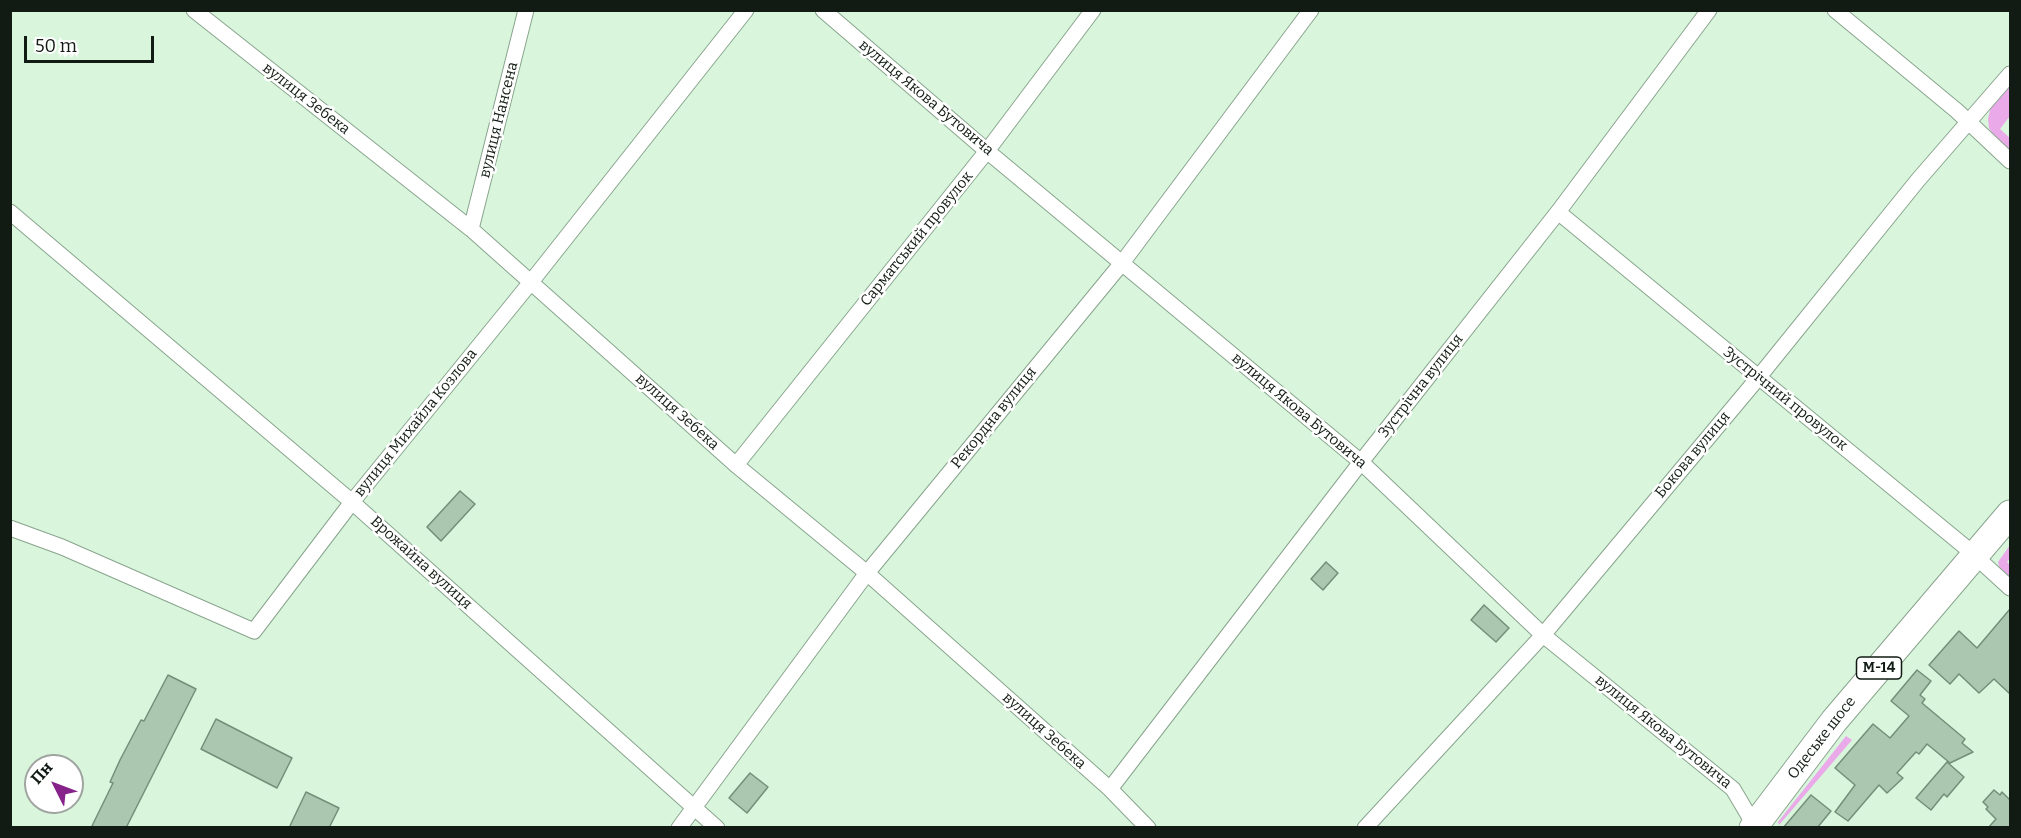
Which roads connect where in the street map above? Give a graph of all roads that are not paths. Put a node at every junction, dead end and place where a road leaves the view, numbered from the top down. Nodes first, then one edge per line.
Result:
1 (194, 10) edge
2 (526, 10) edge
3 (746, 10) edge
4 (823, 10) edge
5 (1093, 10) edge
6 (1311, 10) edge
7 (1709, 10) edge
8 (1835, 10) edge
9 (2010, 74) edge
10 (1969, 122) junction
11 (987, 151) junction
12 (2010, 161) edge
13 (10, 212) edge
14 (1558, 212) junction
15 (471, 229) junction
16 (1122, 263) junction
17 (531, 282) junction
18 (1758, 378) junction
19 (1361, 462) junction
20 (736, 465) junction
21 (352, 501) junction
22 (2010, 514) edge
23 (10, 528) edge
24 (1975, 556) junction
25 (867, 573) junction
26 (2010, 588) edge
27 (1543, 635) junction
28 (1110, 789) junction
29 (695, 807) junction
30 (1755, 827) edge
31 (680, 828) edge
32 (717, 828) edge
33 (1148, 828) edge
34 (1365, 828) edge

1 - 15 street, вулиця Зебека
2 - 15 street, вулиця Нансена
3 - 17 street, вулиця Михайла Козлова
4 - 11 street, вулиця Якова Бутовича
5 - 11 street, Сарматський провулок
6 - 16 street, Рекордна вулиця
7 - 14 street, Зустрічна вулиця
8 - 10 street
9 - 10 street, Бокова вулиця
10 - 12 street
10 - 18 street, Бокова вулиця
11 - 16 street, вулиця Якова Бутовича
11 - 20 street, Сарматський провулок
13 - 21 street, Врожайна вулиця
14 - 18 street, Зустрічний провулок
14 - 19 street, Зустрічна вулиця
15 - 17 street, вулиця Зебека
16 - 19 street, вулиця Якова Бутовича
16 - 25 street, Рекордна вулиця
17 - 20 street, вулиця Зебека
17 - 21 street, вулиця Михайла Козлова
18 - 24 street, Зустрічний провулок
18 - 27 street, Бокова вулиця
19 - 27 street, вулиця Якова Бутовича
19 - 28 street, Зустрічна вулиця
20 - 25 street, вулиця Зебека
21 - 23 street, вулиця Михайла Козлова
21 - 29 street, Врожайна вулиця
22 - 24 highway, Одеське шосе / М-14
24 - 26 street, Зустрічний провулок
24 - 30 highway, Одеське шосе / М-14
25 - 28 street, вулиця Зебека
25 - 29 street, Рекордна вулиця
27 - 30 street, вулиця Якова Бутовича
27 - 34 street, Бокова вулиця
28 - 33 street, вулиця Зебека
29 - 31 street, Рекордна вулиця
29 - 32 street, Врожайна вулиця

